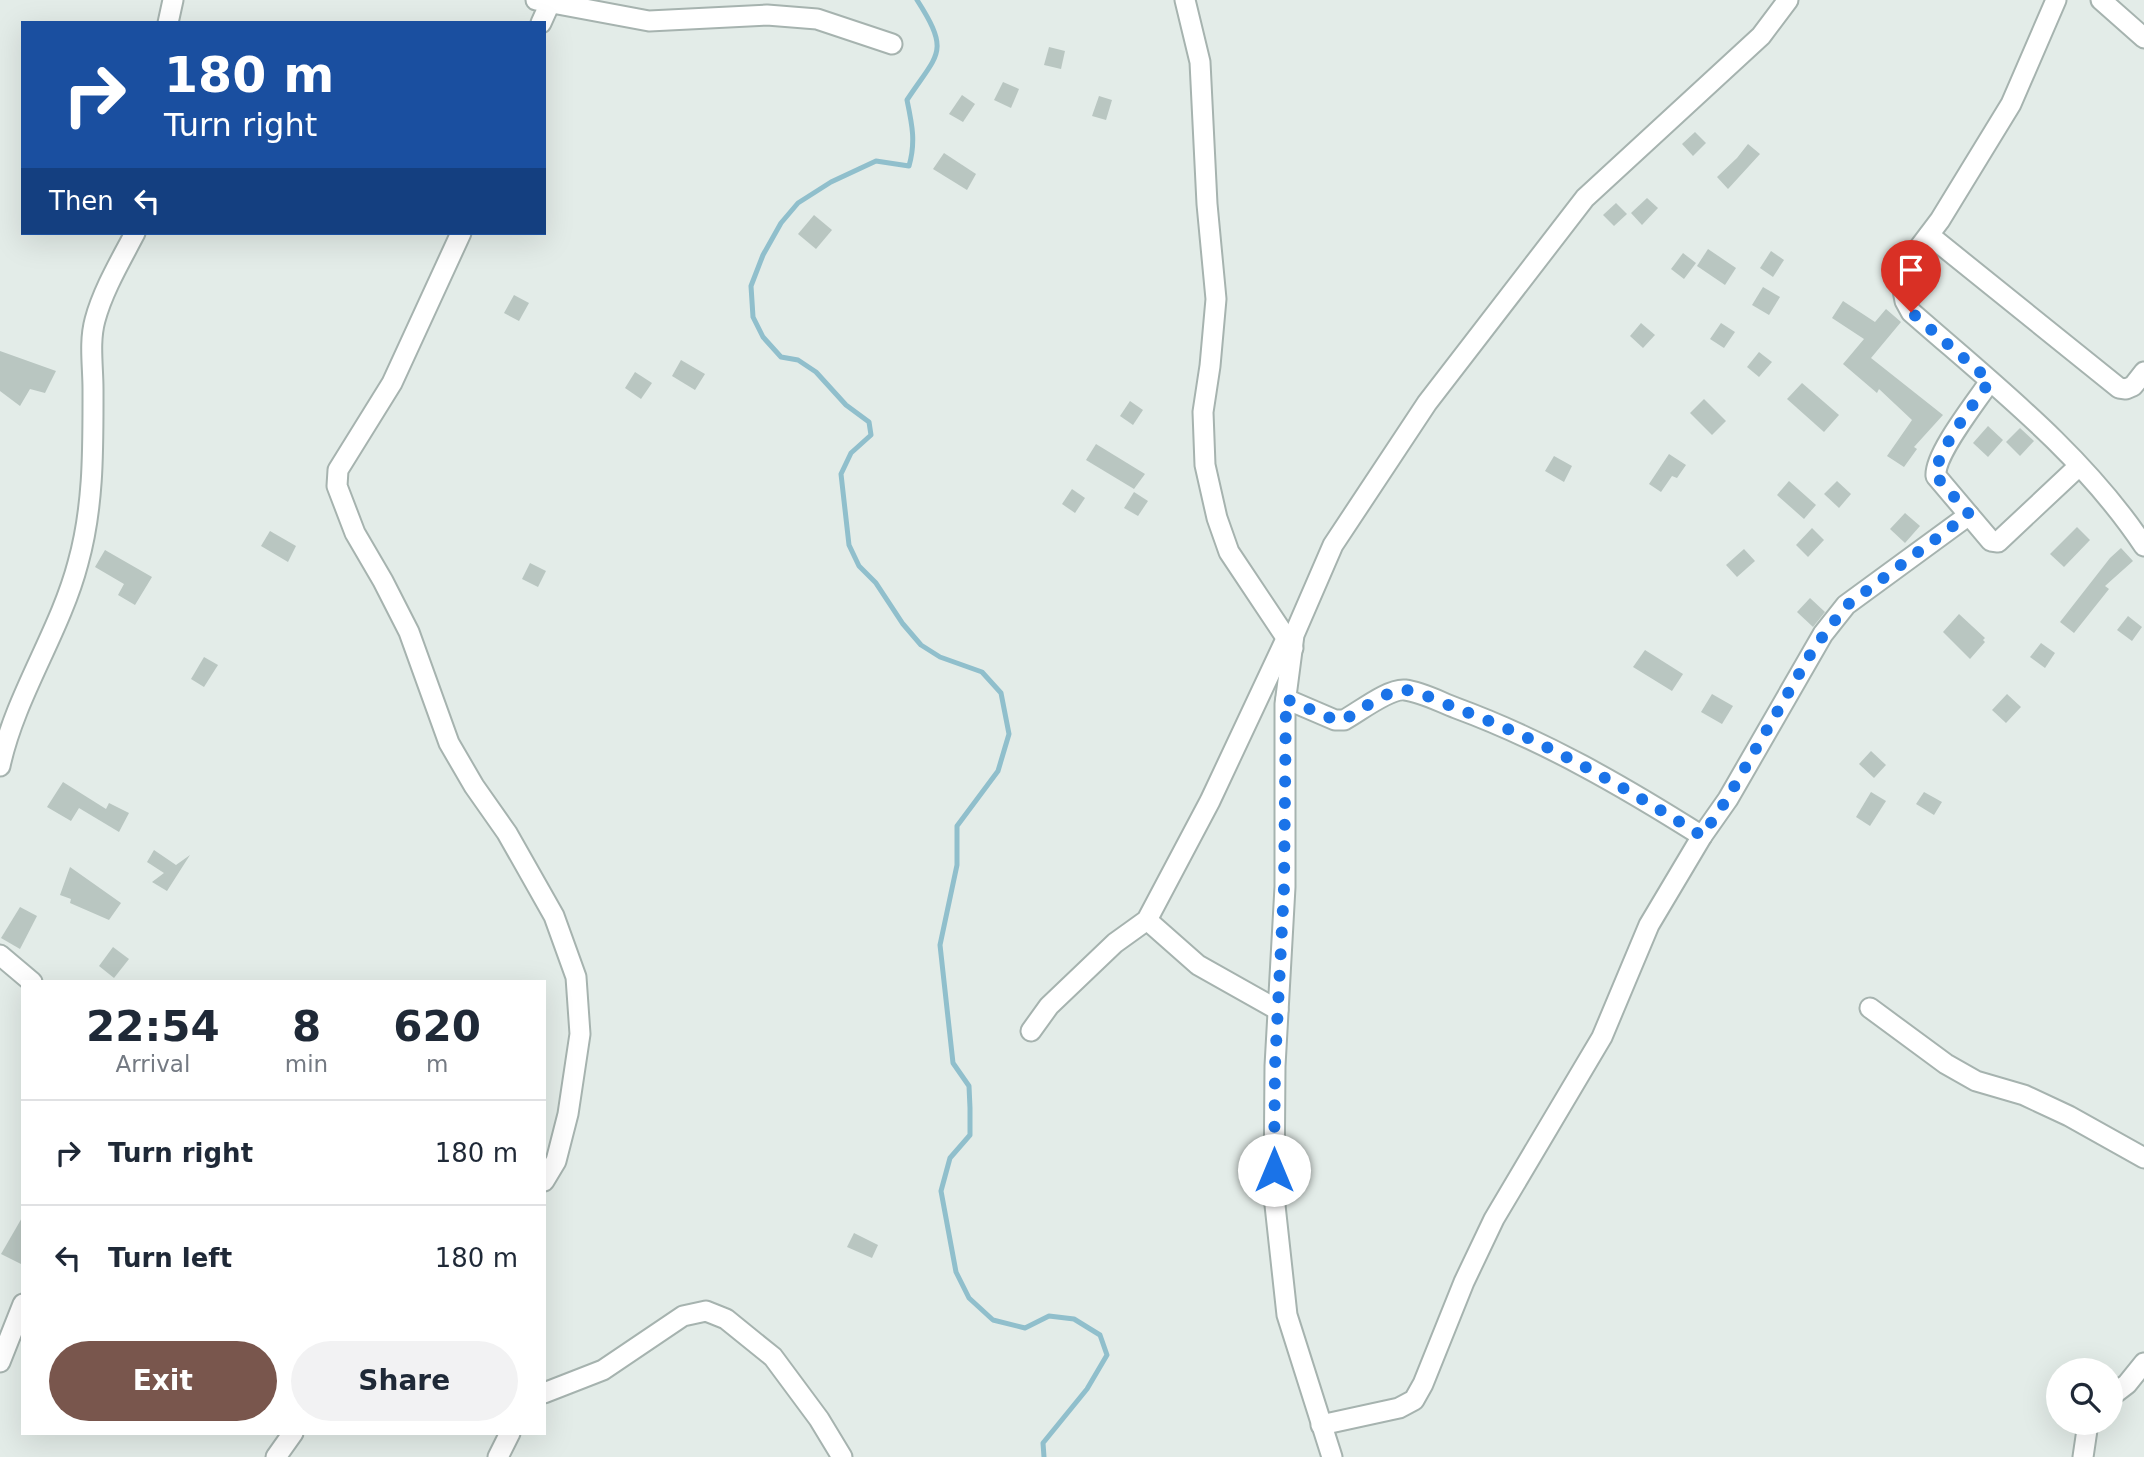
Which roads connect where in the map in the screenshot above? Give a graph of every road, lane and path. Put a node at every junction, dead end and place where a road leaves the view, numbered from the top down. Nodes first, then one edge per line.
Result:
1 (173, 0) edge
2 (1185, 0) edge
3 (1788, 0) edge
4 (2056, 0) edge
5 (2101, 0) edge
6 (543, 2) edge
7 (629, 9) edge
8 (168, 21) edge
9 (541, 21) edge
10 (2144, 38) edge
11 (892, 44) dead end
12 (134, 235) edge
13 (460, 235) edge
14 (1929, 235) junction
15 (2144, 372) edge
16 (1990, 381) junction
17 (2080, 466) junction
18 (1969, 514) junction
19 (2144, 546) edge
20 (1289, 644) junction
21 (1286, 699) junction
22 (0, 766) edge
23 (1702, 836) junction
24 (1147, 920) junction
25 (0, 955) edge
26 (30, 980) edge
27 (1870, 1008) dead end
28 (1278, 1010) junction
29 (1031, 1031) dead end
30 (2144, 1158) edge
31 (546, 1178) edge
32 (21, 1309) edge
33 (0, 1362) edge
34 (2144, 1363) edge
35 (2123, 1387) edge
36 (546, 1392) edge
37 (1321, 1424) junction
38 (292, 1435) edge
39 (509, 1435) edge
40 (2087, 1435) edge
41 (276, 1457) edge
42 (498, 1457) edge
43 (842, 1457) edge
44 (1332, 1457) edge
45 (2084, 1457) edge

1 - 8 street
2 - 20 street
3 - 20 street
4 - 14 street
5 - 10 street
6 - 7 street
6 - 9 street
7 - 11 street
12 - 22 street
13 - 31 street
14 - 15 street
14 - 16 street
16 - 17 street
16 - 18 street
17 - 18 street
17 - 19 street
18 - 23 street
20 - 21 street
20 - 24 street
21 - 23 street
21 - 28 street
23 - 37 street
24 - 28 street
24 - 29 street
25 - 26 street
27 - 30 street
28 - 37 street
32 - 33 street
34 - 35 street
36 - 43 street
37 - 44 street
38 - 41 street
39 - 42 street
40 - 45 street

